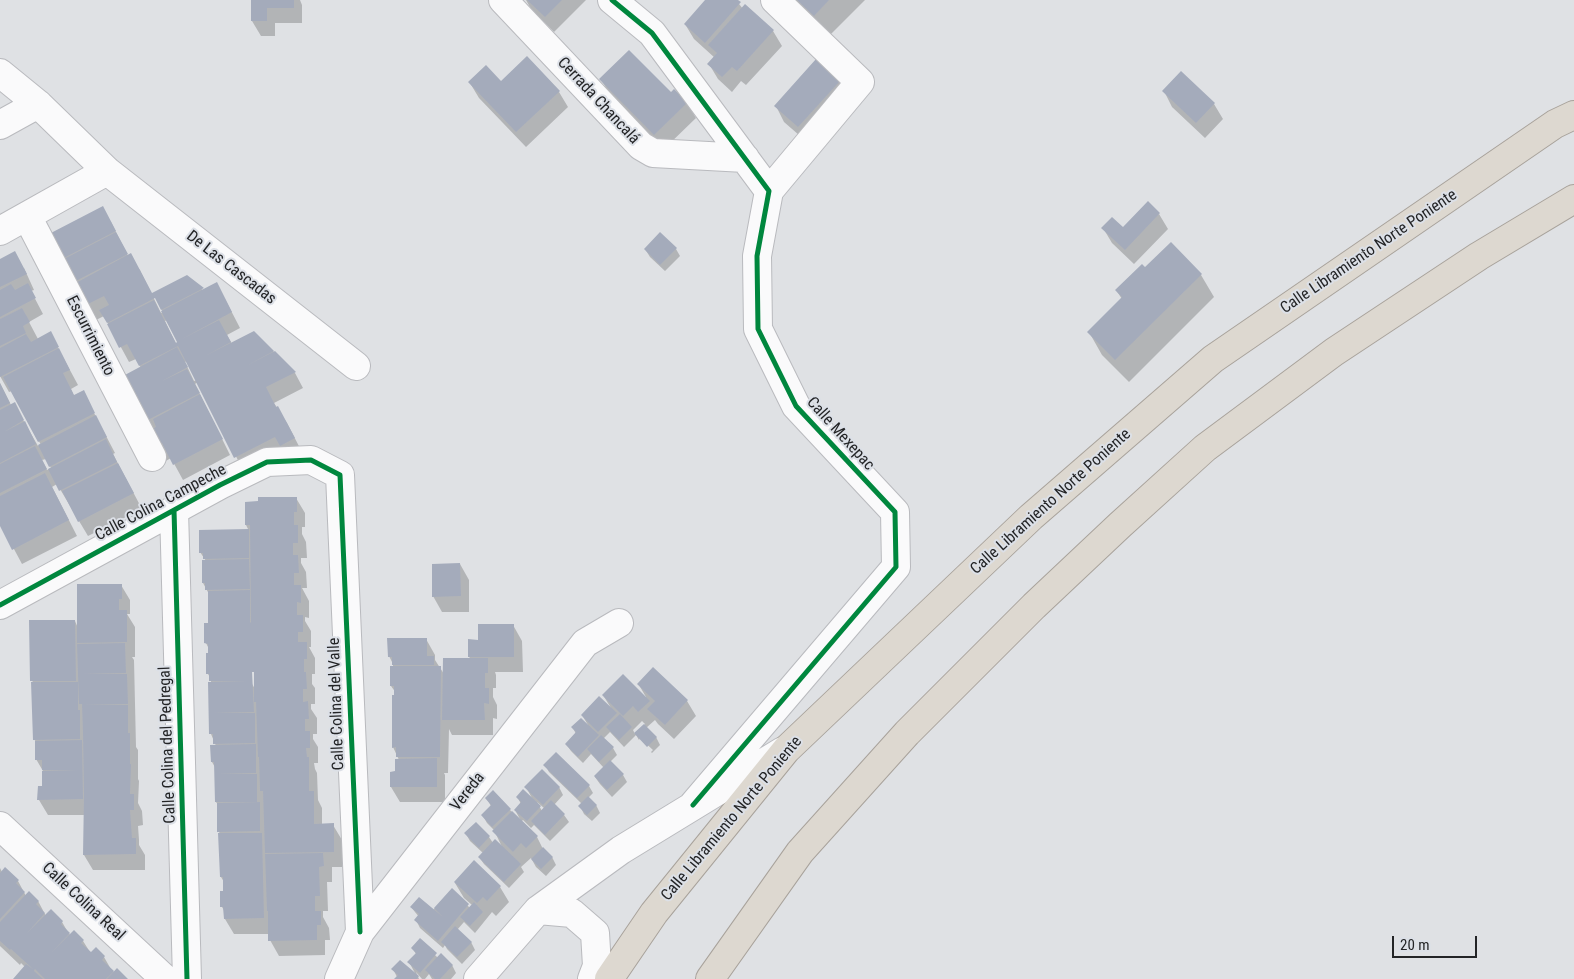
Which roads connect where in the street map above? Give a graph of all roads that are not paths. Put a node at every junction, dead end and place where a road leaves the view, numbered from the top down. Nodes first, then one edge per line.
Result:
1 (503, 0) edge
2 (612, 0) edge
3 (776, 0) edge
4 (0, 74) edge
5 (38, 104) junction
6 (1565, 120) edge
7 (0, 125) edge
8 (745, 158) junction
9 (107, 171) junction
10 (769, 191) junction
11 (1574, 199) edge
12 (27, 216) junction
13 (0, 231) edge
14 (356, 366) dead end
15 (152, 457) dead end
16 (340, 475) joint
17 (174, 510) junction
18 (0, 605) edge
19 (619, 623) dead end
20 (786, 750) junction
21 (693, 806) junction
22 (0, 826) edge
23 (538, 910) junction
24 (360, 932) junction
25 (165, 979) edge
26 (187, 979) edge
27 (339, 979) edge
28 (478, 979) edge
29 (592, 979) edge
30 (610, 979) edge
31 (710, 979) edge

1 - 8 street, Cerrada Chancalá
2 - 8 street
3 - 10 street
4 - 5 street, De Las Cascadas
5 - 7 street
5 - 9 street, De Las Cascadas
6 - 20 highway, Calle Libramiento Norte Poniente
8 - 10 street
9 - 12 street
9 - 14 street, De Las Cascadas
10 - 21 street, Calle Mexepac
11 - 31 highway
12 - 13 street
12 - 15 street, Escurrimiento
16 - 17 street, Calle Colina Campeche
16 - 24 street, Calle Colina del Valle
17 - 18 street, Calle Colina Campeche
17 - 26 street, Calle Colina del Pedregal
19 - 24 street, Vereda
20 - 21 street
20 - 30 highway, Calle Libramiento Norte Poniente
21 - 23 street
22 - 25 street, Calle Colina Real
23 - 28 street
23 - 29 street
24 - 27 street, Vereda

